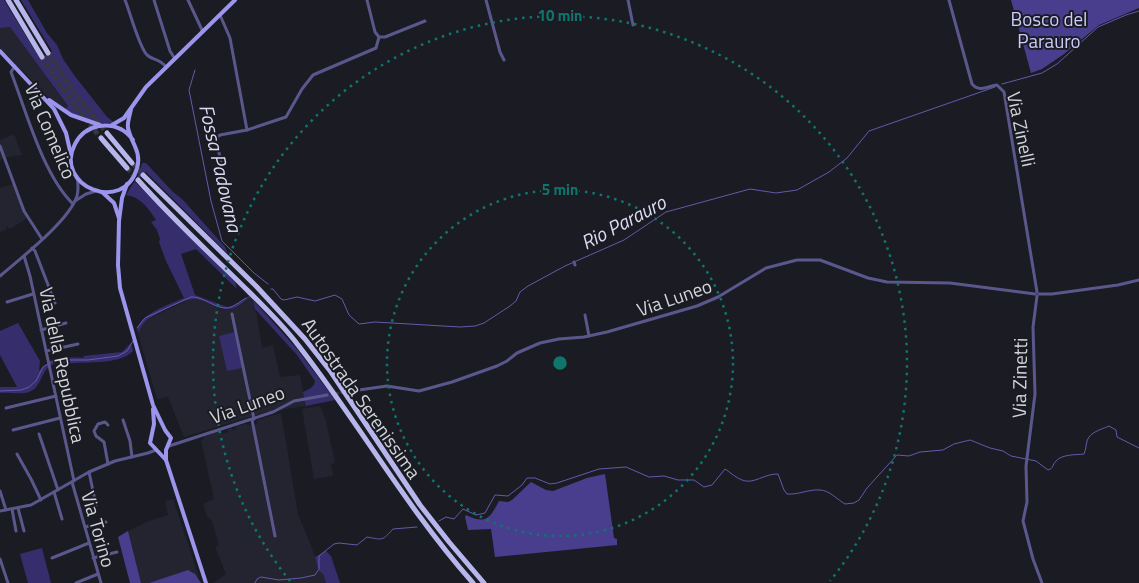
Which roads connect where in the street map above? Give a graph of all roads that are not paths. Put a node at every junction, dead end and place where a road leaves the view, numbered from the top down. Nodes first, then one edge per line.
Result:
1 (8, 0) edge
2 (16, 0) edge
3 (125, 0) edge
4 (154, 0) edge
5 (188, 0) edge
6 (367, 0) edge
7 (486, 0) edge
8 (628, 0) edge
9 (949, 0) edge
10 (235, 1) edge
11 (220, 15) junction
12 (425, 21) dead end
13 (633, 25) dead end
14 (203, 32) junction
15 (379, 37) junction
16 (0, 51) edge
17 (48, 53) tunnel mouth
18 (42, 57) tunnel mouth
19 (175, 59) junction
20 (504, 60) dead end
21 (15, 66) junction
22 (166, 67) junction
23 (42, 94) junction
24 (131, 109) junction
25 (103, 126) junction
26 (110, 126) junction
27 (247, 130) junction
28 (106, 133) tunnel mouth
29 (101, 138) tunnel mouth
30 (133, 140) junction
31 (0, 146) edge
32 (72, 157) junction
33 (132, 163) tunnel mouth
34 (127, 168) tunnel mouth
35 (143, 175) tunnel mouth
36 (77, 176) junction
37 (138, 180) tunnel mouth
38 (127, 184) junction
39 (96, 191) junction
40 (102, 192) junction
41 (227, 192) dead end
42 (74, 203) junction
43 (119, 221) junction
44 (42, 239) junction
45 (32, 248) junction
46 (24, 256) junction
47 (0, 276) edge
48 (1139, 280) edge
49 (34, 294) junction
50 (1037, 294) junction
51 (6, 302) dead end
52 (55, 304) dead end
53 (232, 314) dead end
54 (585, 315) dead end
55 (66, 324) dead end
56 (41, 330) junction
57 (589, 336) junction
58 (78, 344) dead end
59 (46, 351) junction
60 (352, 390) tunnel mouth
61 (327, 395) tunnel mouth
62 (56, 396) junction
63 (152, 405) junction
64 (6, 408) dead end
65 (60, 418) junction
66 (253, 419) junction
67 (123, 420) dead end
68 (108, 425) dead end
69 (13, 430) dead end
70 (165, 430) junction
71 (152, 433) junction
72 (39, 434) dead end
73 (170, 438) junction
74 (177, 442) junction
75 (152, 446) junction
76 (168, 447) junction
77 (157, 450) junction
78 (17, 454) dead end
79 (145, 454) junction
80 (132, 457) junction
81 (166, 460) junction
82 (108, 464) junction
83 (89, 472) junction
84 (73, 481) junction
85 (0, 491) edge
86 (56, 491) junction
87 (41, 500) junction
88 (96, 505) dead end
89 (18, 508) junction
90 (12, 509) junction
91 (6, 510) junction
92 (0, 511) edge
93 (62, 519) dead end
94 (106, 522) dead end
95 (84, 527) junction
96 (16, 531) dead end
97 (24, 531) dead end
98 (275, 536) dead end
99 (89, 543) junction
100 (117, 552) dead end
101 (52, 558) dead end
102 (94, 558) junction
103 (0, 562) edge
104 (98, 574) junction
105 (8, 583) edge
106 (76, 583) edge
107 (101, 583) edge
108 (206, 583) edge
109 (473, 583) edge
110 (484, 583) edge
111 (1042, 583) edge

1 - 18 highway
2 - 17 highway
3 - 22 street
4 - 19 street
5 - 14 street
6 - 15 street
7 - 20 street
8 - 13 street
9 - 50 street, Via Zinelli
10 - 11 main road
11 - 14 main road
11 - 27 street
12 - 15 street
14 - 19 main road
15 - 27 street
16 - 21 main road
19 - 22 main road
21 - 23 main road
21 - 42 street, Via Comelico
22 - 24 main road
23 - 25 main road
23 - 32 main road
24 - 26 main road
24 - 30 main road
25 - 26 main road
25 - 32 main road
26 - 30 main road
27 - 41 street
28 - 33 highway
29 - 34 highway
30 - 38 main road
31 - 44 street
32 - 36 main road
35 - 110 highway, Autostrada Serenissima
36 - 39 main road
36 - 42 street
37 - 109 highway, Autostrada Serenissima
38 - 40 main road
38 - 43 main road
39 - 40 main road
39 - 42 street
40 - 43 main road
42 - 44 street
43 - 63 main road
44 - 45 street
45 - 46 street
45 - 52 street
46 - 47 street
46 - 49 street, Via della Repubblica
48 - 50 street, Via Luneo
49 - 51 street
49 - 56 street, Via della Repubblica
50 - 57 street, Via Luneo
50 - 111 street, Via Zinetti
53 - 66 street
54 - 57 street
55 - 56 street
56 - 59 street, Via della Repubblica
57 - 60 street, Via Luneo
58 - 59 street
59 - 62 street, Via della Repubblica
61 - 66 street, Via Luneo
62 - 64 street
62 - 65 street, Via della Repubblica
63 - 70 main road
63 - 71 main road
65 - 69 street
65 - 84 street, Via della Repubblica
66 - 74 street, Via Luneo
66 - 98 street
67 - 80 street
68 - 82 street
70 - 71 main road
70 - 73 main road
71 - 75 main road
72 - 86 street
73 - 74 street
73 - 76 main road
74 - 76 street, Via Luneo
75 - 77 main road
75 - 79 street
76 - 77 main road
76 - 81 main road
77 - 79 street
77 - 81 main road
78 - 87 street
79 - 80 street
80 - 82 street
81 - 108 main road
82 - 83 street
83 - 84 street
83 - 88 street
84 - 86 street
84 - 95 street, Via Torino
85 - 91 street
86 - 87 street
86 - 93 street
87 - 89 street
89 - 90 street
89 - 97 street
90 - 91 street
90 - 96 street
91 - 92 street
94 - 95 street
95 - 99 street, Via Torino
99 - 101 street
99 - 102 street, Via Torino
100 - 102 street
102 - 104 street, Via Torino
103 - 105 street
104 - 106 street
104 - 107 street, Via Torino

